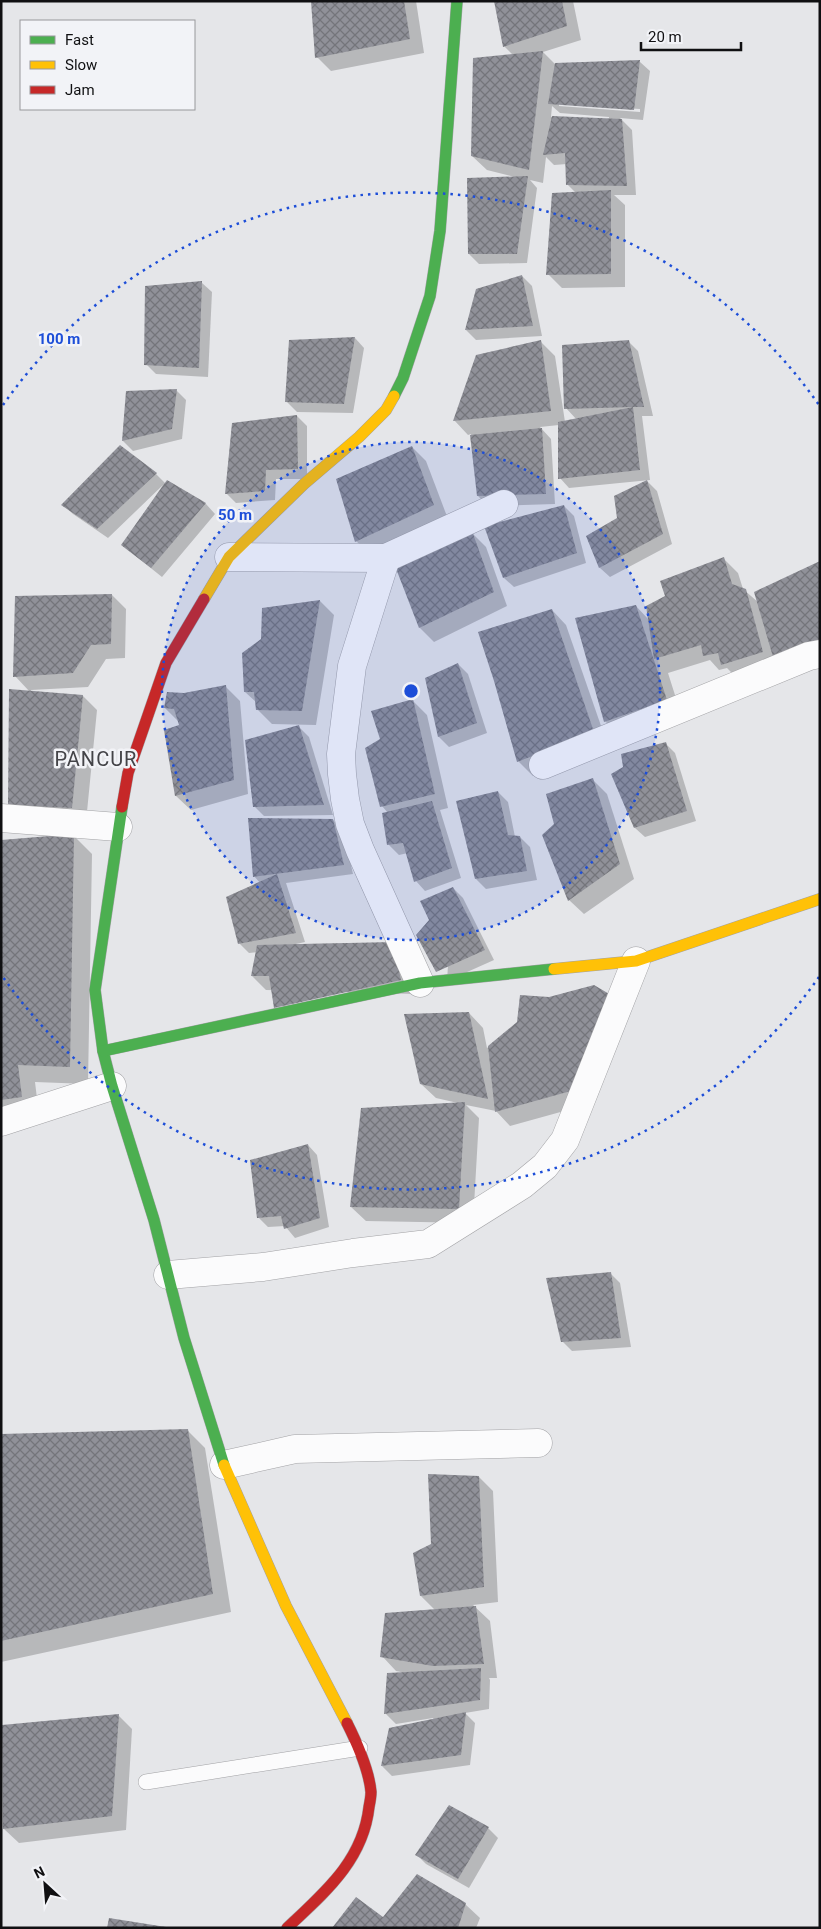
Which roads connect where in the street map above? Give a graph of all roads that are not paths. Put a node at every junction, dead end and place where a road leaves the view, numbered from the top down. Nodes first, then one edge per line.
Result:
1 (457, 1) edge
2 (504, 504) dead end
3 (229, 557) junction
4 (386, 558) junction
5 (820, 654) edge
6 (543, 764) dead end
7 (1, 818) edge
8 (118, 827) junction
9 (820, 899) edge
10 (636, 961) junction
11 (420, 983) junction
12 (103, 1051) junction
13 (112, 1086) junction
14 (1, 1122) edge
15 (168, 1275) junction
16 (538, 1443) dead end
17 (224, 1465) junction
18 (360, 1748) junction
19 (146, 1782) dead end
20 (287, 1928) edge

1 - 3 street
2 - 4 street
3 - 4 street
3 - 8 street
4 - 11 street
5 - 6 street
7 - 8 street
8 - 12 street
9 - 10 street
10 - 11 street
10 - 15 street
11 - 12 street
12 - 13 street
13 - 14 street
13 - 15 street
15 - 17 street
16 - 17 street
17 - 18 street
18 - 19 lane
18 - 20 street

